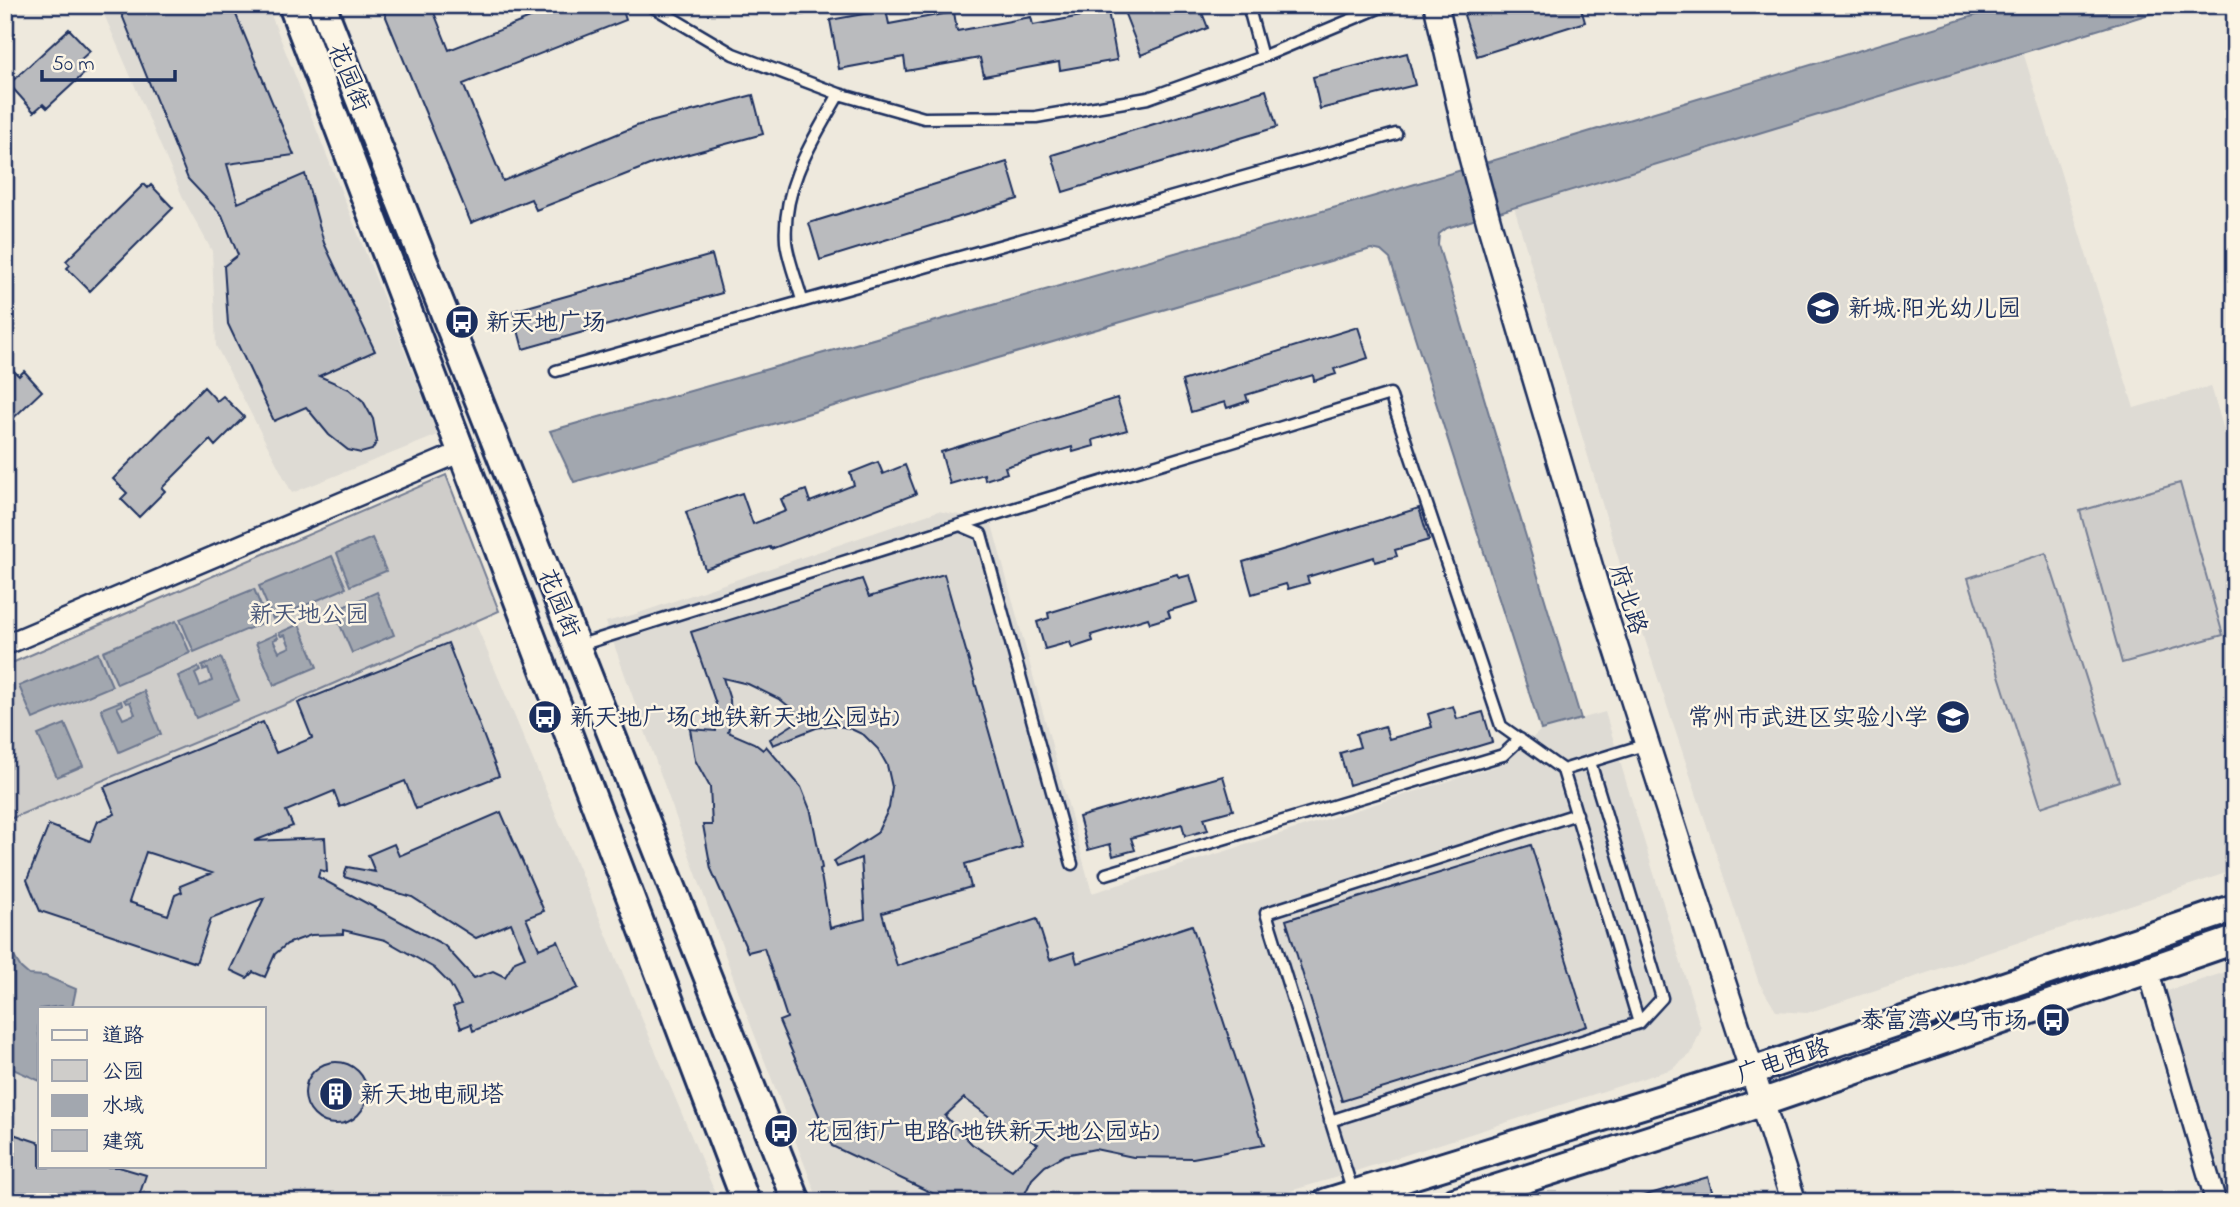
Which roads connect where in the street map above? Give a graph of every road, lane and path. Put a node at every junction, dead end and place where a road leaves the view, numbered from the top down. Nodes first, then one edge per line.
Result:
1 (292, 5) edge
2 (322, 5) edge
3 (649, 5) edge
4 (824, 5) edge
5 (1248, 5) edge
6 (1386, 5) edge
7 (1436, 5) edge
8 (801, 8) dead end
9 (1262, 57) junction
10 (839, 94) junction
11 (1396, 134) dead end
12 (802, 300) junction
13 (556, 371) dead end
14 (461, 452) junction
15 (960, 525) junction
16 (5, 645) edge
17 (577, 646) junction
18 (1520, 739) junction
19 (1647, 743) junction
20 (1590, 762) junction
21 (1563, 770) junction
22 (1577, 814) junction
23 (1072, 864) dead end
24 (1106, 874) dead end
25 (2235, 908) edge
26 (2235, 940) edge
27 (2148, 970) junction
28 (1639, 1023) junction
29 (1752, 1071) junction
30 (1762, 1102) junction
31 (1330, 1121) junction
32 (1354, 1194) junction
33 (746, 1202) edge
34 (797, 1202) edge
35 (1327, 1202) edge
36 (1454, 1202) edge
37 (1794, 1202) edge
38 (2216, 1202) edge

1 - 14 main road, 花园街
2 - 17 main road, 花园街
3 - 10 lane
4 - 8 lane
5 - 9 lane
6 - 9 lane
7 - 19 street, 府北路
9 - 10 lane
10 - 12 lane
11 - 12 lane
12 - 13 lane
14 - 16 street
14 - 33 main road, 花园街
15 - 17 lane
15 - 18 lane
15 - 23 lane
17 - 34 main road, 花园街
18 - 21 lane
18 - 24 lane
19 - 20 lane
19 - 29 street, 府北路
20 - 21 lane
20 - 28 lane
21 - 22 lane
22 - 28 lane
22 - 31 lane
25 - 29 main road, 广电西路
26 - 27 main road, 广电西路
27 - 30 main road, 广电西路
27 - 38 street
28 - 31 lane
29 - 30 street, 府北路
29 - 32 main road, 广电西路
30 - 36 main road, 广电西路
30 - 37 street, 府北路
31 - 32 lane
32 - 35 main road, 广电西路

